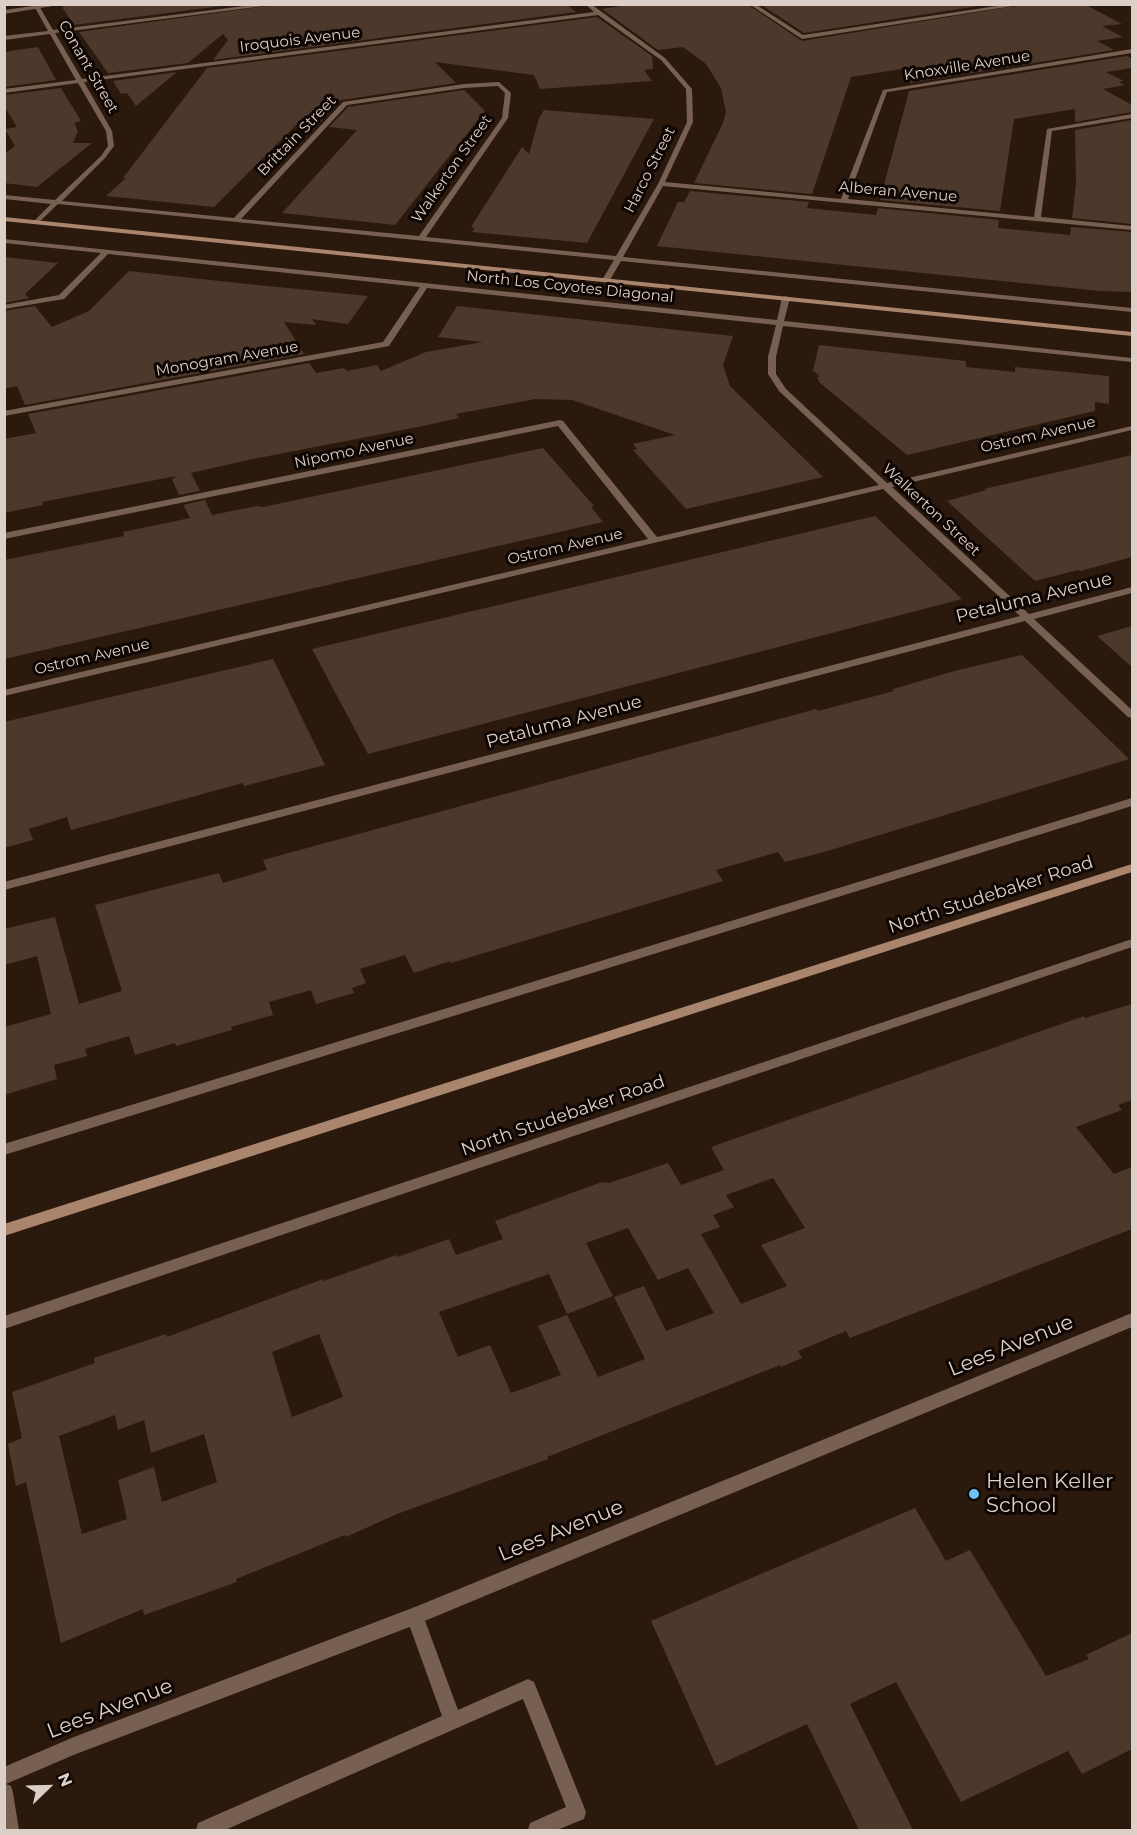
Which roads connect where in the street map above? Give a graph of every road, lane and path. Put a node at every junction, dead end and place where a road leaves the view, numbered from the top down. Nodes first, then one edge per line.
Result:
1 (63, 4) edge
2 (277, 4) edge
3 (587, 4) edge
4 (751, 4) edge
5 (1024, 4) edge
6 (36, 6) edge
7 (4, 12) edge
8 (598, 13) junction
9 (52, 32) junction
10 (4, 38) edge
11 (1132, 51) edge
12 (80, 81) junction
13 (499, 84) joint
14 (4, 91) edge
15 (1132, 116) edge
16 (661, 184) junction
17 (4, 197) edge
18 (844, 201) junction
19 (57, 202) junction
20 (1036, 218) junction
21 (4, 219) edge
22 (235, 221) junction
23 (36, 222) junction
24 (1132, 228) edge
25 (422, 239) junction
26 (4, 242) edge
27 (106, 252) junction
28 (618, 258) junction
29 (606, 280) junction
30 (424, 286) junction
31 (786, 298) junction
32 (4, 307) edge
33 (1132, 310) edge
34 (779, 322) junction
35 (1132, 334) edge
36 (1132, 360) edge
37 (4, 414) edge
38 (1132, 428) edge
39 (885, 487) junction
40 (4, 536) edge
41 (655, 541) junction
42 (1132, 590) edge
43 (1025, 617) junction
44 (4, 693) edge
45 (1132, 715) edge
46 (1132, 802) edge
47 (1132, 868) edge
48 (4, 886) edge
49 (1132, 943) edge
50 (4, 1150) edge
51 (4, 1230) edge
52 (1132, 1320) edge
53 (4, 1323) edge
54 (415, 1616) junction
55 (453, 1721) junction
56 (4, 1776) edge
57 (4, 1793) edge
58 (10, 1830) edge
59 (205, 1830) edge
60 (537, 1830) edge

1 - 6 street
2 - 9 street
3 - 8 street, Harco Street
4 - 5 street
6 - 7 street
6 - 9 street, Conant Street
8 - 12 street, Iroquois Avenue
8 - 16 street, Harco Street
9 - 10 street
9 - 12 street, Conant Street
11 - 18 street, Knoxville Avenue
12 - 14 street, Iroquois Avenue
12 - 19 street, Conant Street
13 - 22 street, Brittain Street
13 - 25 street, Walkerton Street
15 - 20 street
16 - 18 street, Alberan Avenue
16 - 28 street, Harco Street
17 - 19 street, North Los Coyotes Diagonal
18 - 20 street, Alberan Avenue
19 - 22 street, North Los Coyotes Diagonal
19 - 23 street, Conant Street
20 - 24 street, Alberan Avenue
21 - 23 main road, North Los Coyotes Diagonal
22 - 25 street, North Los Coyotes Diagonal
23 - 29 main road, North Los Coyotes Diagonal
25 - 28 street, North Los Coyotes Diagonal
26 - 27 street, North Los Coyotes Diagonal
27 - 30 street, North Los Coyotes Diagonal
27 - 32 street
28 - 29 street, Harco Street
28 - 33 street, North Los Coyotes Diagonal
29 - 31 main road, North Los Coyotes Diagonal
30 - 34 street, North Los Coyotes Diagonal
30 - 37 street, Monogram Avenue
31 - 34 street, Walkerton Street
31 - 35 main road, North Los Coyotes Diagonal
34 - 36 street, North Los Coyotes Diagonal
34 - 39 street, Walkerton Street
38 - 39 street, Ostrom Avenue
39 - 41 street, Ostrom Avenue
39 - 43 street, Walkerton Street
40 - 41 street, Nipomo Avenue
41 - 44 street, Ostrom Avenue
42 - 43 street, Petaluma Avenue
43 - 45 street, Walkerton Street
43 - 48 street, Petaluma Avenue
46 - 50 street
47 - 51 main road, North Studebaker Road
49 - 53 street, North Studebaker Road
52 - 54 street, Lees Avenue
54 - 55 street
54 - 56 street, Lees Avenue
55 - 59 street
55 - 60 street
57 - 58 street

